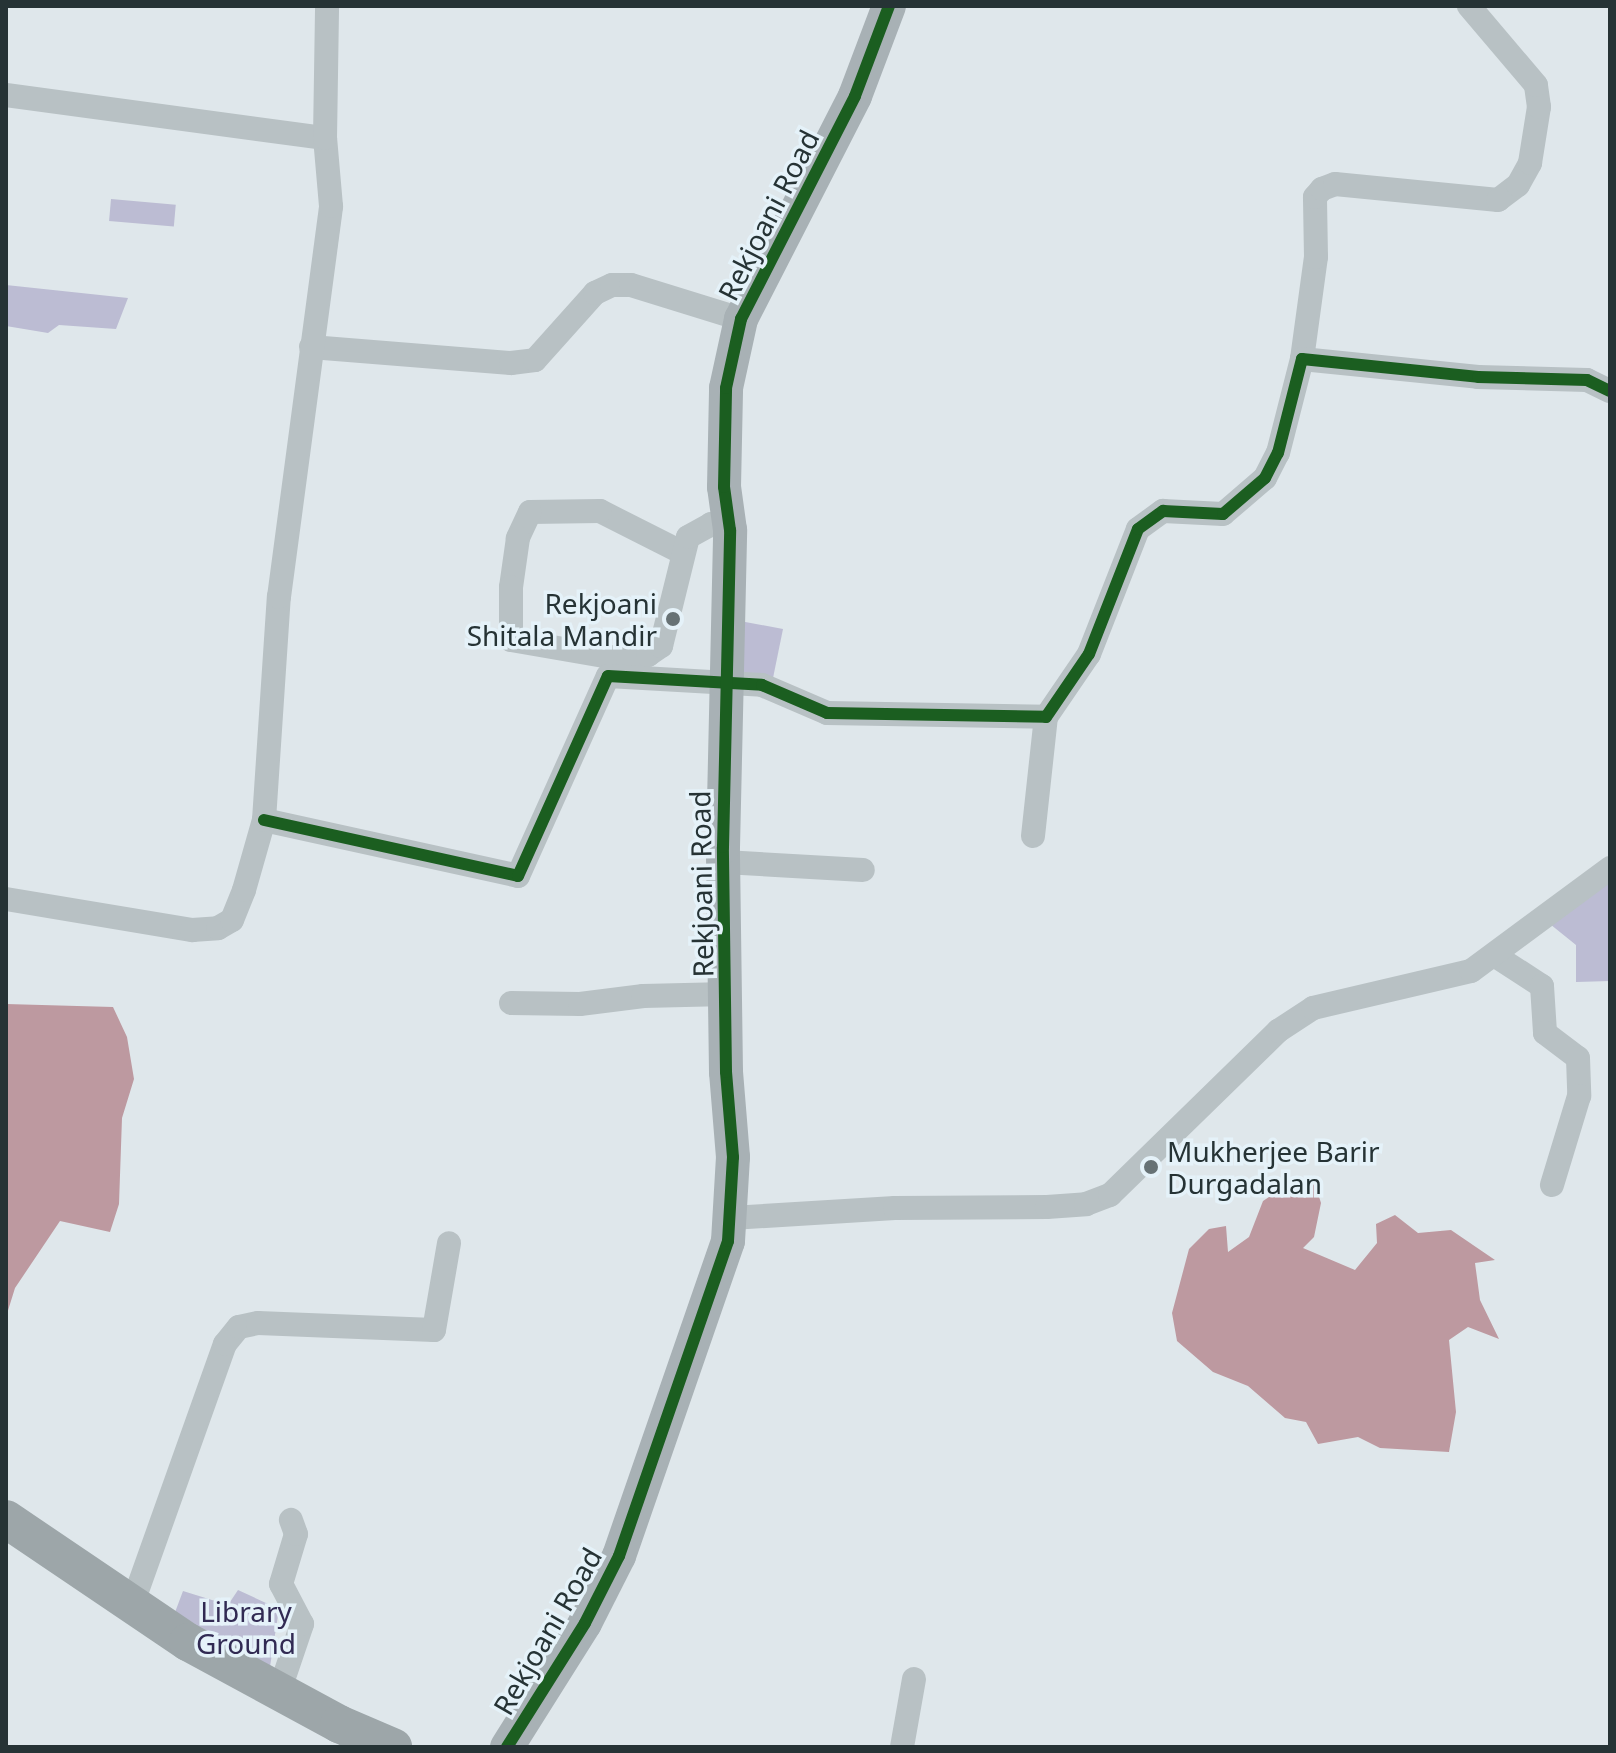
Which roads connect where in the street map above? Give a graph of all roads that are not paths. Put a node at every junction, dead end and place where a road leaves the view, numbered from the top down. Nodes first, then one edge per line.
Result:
1 (327, 6) edge
2 (889, 6) edge
3 (1469, 6) edge
4 (6, 95) edge
5 (325, 138) junction
6 (741, 319) junction
7 (311, 347) junction
8 (1302, 359) junction
9 (1610, 391) edge
10 (730, 530) junction
11 (683, 553) junction
12 (725, 681) junction
13 (1046, 717) junction
14 (264, 820) junction
15 (1033, 836) dead end
16 (724, 862) junction
17 (1610, 868) edge
18 (863, 870) dead end
19 (6, 899) edge
20 (1494, 955) junction
21 (727, 994) junction
22 (511, 1003) dead end
23 (1552, 1185) dead end
24 (731, 1218) junction
25 (449, 1243) dead end
26 (6, 1519) edge
27 (291, 1520) dead end
28 (6, 1549) edge
29 (132, 1605) junction
30 (914, 1679) dead end
31 (279, 1692) junction
32 (336, 1747) edge
33 (393, 1747) edge
34 (507, 1747) edge
35 (902, 1747) edge

1 - 5 street
2 - 6 street, Rekjoani Road
3 - 8 street
4 - 5 street
5 - 7 street
6 - 7 street
6 - 10 street, Rekjoani Road
7 - 14 street
8 - 9 street
8 - 13 street
10 - 11 street
10 - 12 street, Rekjoani Road
11 - 11 street
12 - 13 street
12 - 14 street
12 - 16 street, Rekjoani Road
13 - 15 street
14 - 19 street
16 - 18 street
16 - 21 street, Rekjoani Road
17 - 20 street
20 - 23 street
20 - 24 street
21 - 22 street
21 - 24 street, Rekjoani Road
24 - 34 street, Rekjoani Road
25 - 29 street
26 - 29 main road
27 - 31 street
28 - 32 main road
29 - 31 main road
30 - 35 street
31 - 33 main road

